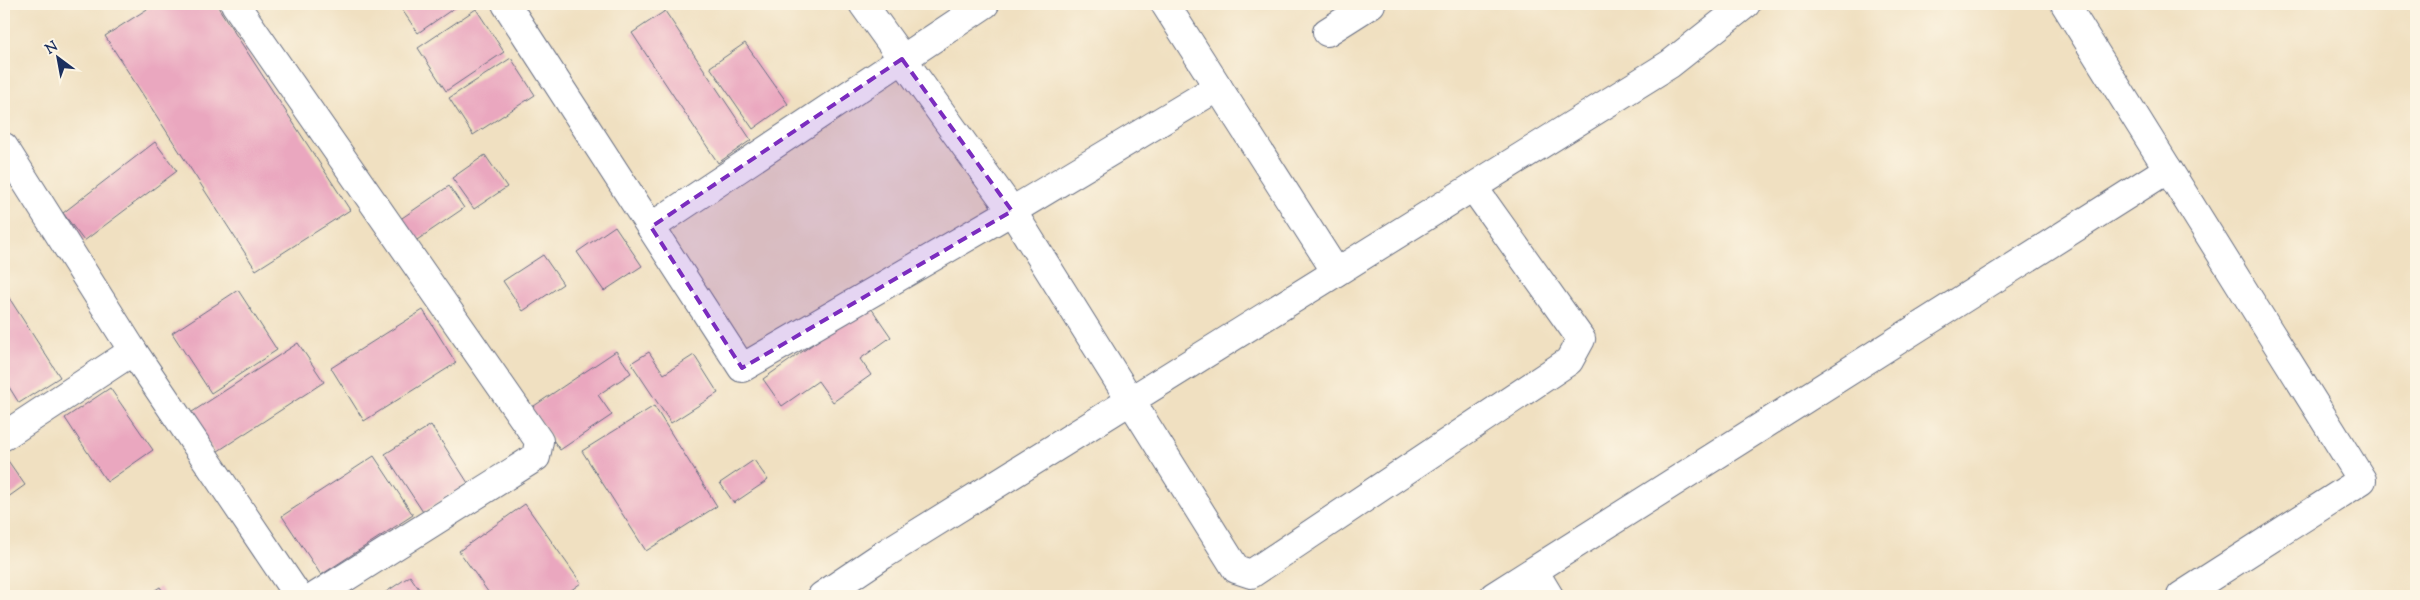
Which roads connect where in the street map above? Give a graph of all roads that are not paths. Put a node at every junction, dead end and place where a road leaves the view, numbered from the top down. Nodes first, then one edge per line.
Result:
1 (235, 4) edge
2 (506, 4) edge
3 (863, 4) edge
4 (985, 4) edge
5 (1165, 4) edge
6 (1371, 4) edge
7 (1746, 4) edge
8 (2065, 4) edge
9 (1327, 32) dead end
10 (902, 59) junction
11 (1218, 87) junction
12 (4, 147) edge
13 (2168, 169) junction
14 (1473, 186) junction
15 (1012, 211) junction
16 (651, 227) junction
17 (1336, 272) junction
18 (133, 351) junction
19 (1130, 401) junction
20 (4, 436) edge
21 (1534, 571) junction
22 (298, 596) edge
23 (316, 596) edge
24 (822, 596) edge
25 (1494, 596) edge
26 (1549, 596) edge
27 (2181, 596) edge

1 - 23 street
2 - 16 street
3 - 10 street
4 - 10 street
5 - 11 street
6 - 9 street
7 - 14 street
8 - 13 street
10 - 15 street
10 - 16 street
11 - 15 street
11 - 17 street
12 - 18 street
13 - 21 street
13 - 27 street
14 - 17 street
14 - 19 street
15 - 16 street
15 - 19 street
17 - 19 street
18 - 20 street
18 - 22 street
19 - 24 street
21 - 25 street
21 - 26 street

